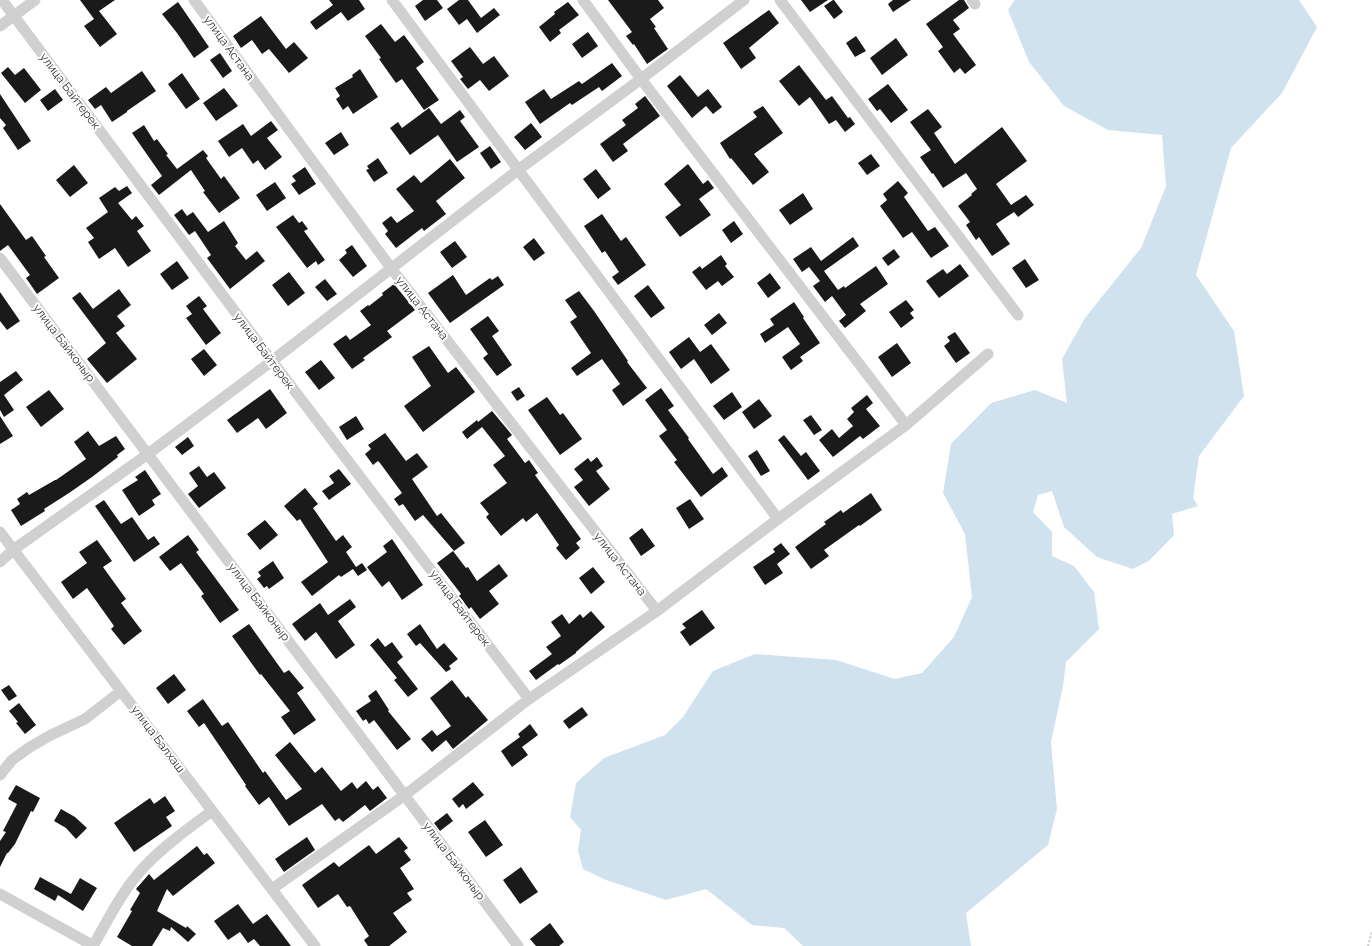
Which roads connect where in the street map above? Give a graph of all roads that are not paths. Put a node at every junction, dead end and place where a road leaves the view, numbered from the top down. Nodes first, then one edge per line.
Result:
1 (2, 0) edge
2 (35, 0) edge
3 (194, 0) edge
4 (392, 0) edge
5 (583, 0) edge
6 (744, 0) edge
7 (780, 0) edge
8 (14, 16) junction
9 (0, 26) edge
10 (641, 79) junction
11 (518, 170) junction
12 (0, 258) edge
13 (391, 268) junction
14 (1018, 315) dead end
15 (988, 354) dead end
16 (272, 361) junction
17 (906, 425) junction
18 (148, 454) junction
19 (778, 519) junction
20 (0, 532) edge
21 (14, 550) junction
22 (0, 562) edge
23 (657, 611) junction
24 (121, 691) junction
25 (529, 699) junction
26 (0, 775) edge
27 (405, 795) junction
28 (212, 811) junction
29 (272, 889) junction
30 (0, 894) edge
31 (94, 946) edge
32 (315, 946) edge
33 (518, 946) edge

1 - 8 street, улица Байтерек
2 - 8 street
3 - 13 street, улица Астана
4 - 11 street
5 - 10 street
6 - 10 street
7 - 14 street
8 - 9 street
8 - 16 street, улица Байтерек
10 - 11 street
10 - 17 street
11 - 13 street
11 - 19 street
12 - 18 street, улица Байконыр
13 - 16 street
13 - 23 street, улица Астана
15 - 17 street
16 - 18 street
16 - 25 street, улица Байтерек
17 - 19 street
18 - 21 street
18 - 27 street, улица Байконыр
19 - 23 street
20 - 21 street, улица Балхаш
21 - 22 street
21 - 24 street, улица Балхаш
23 - 25 street
24 - 26 street
24 - 28 street, улица Балхаш
25 - 27 street
27 - 29 street
27 - 33 street, улица Байконыр
28 - 29 street, улица Балхаш
28 - 31 street
29 - 32 street, улица Балхаш
30 - 31 street

